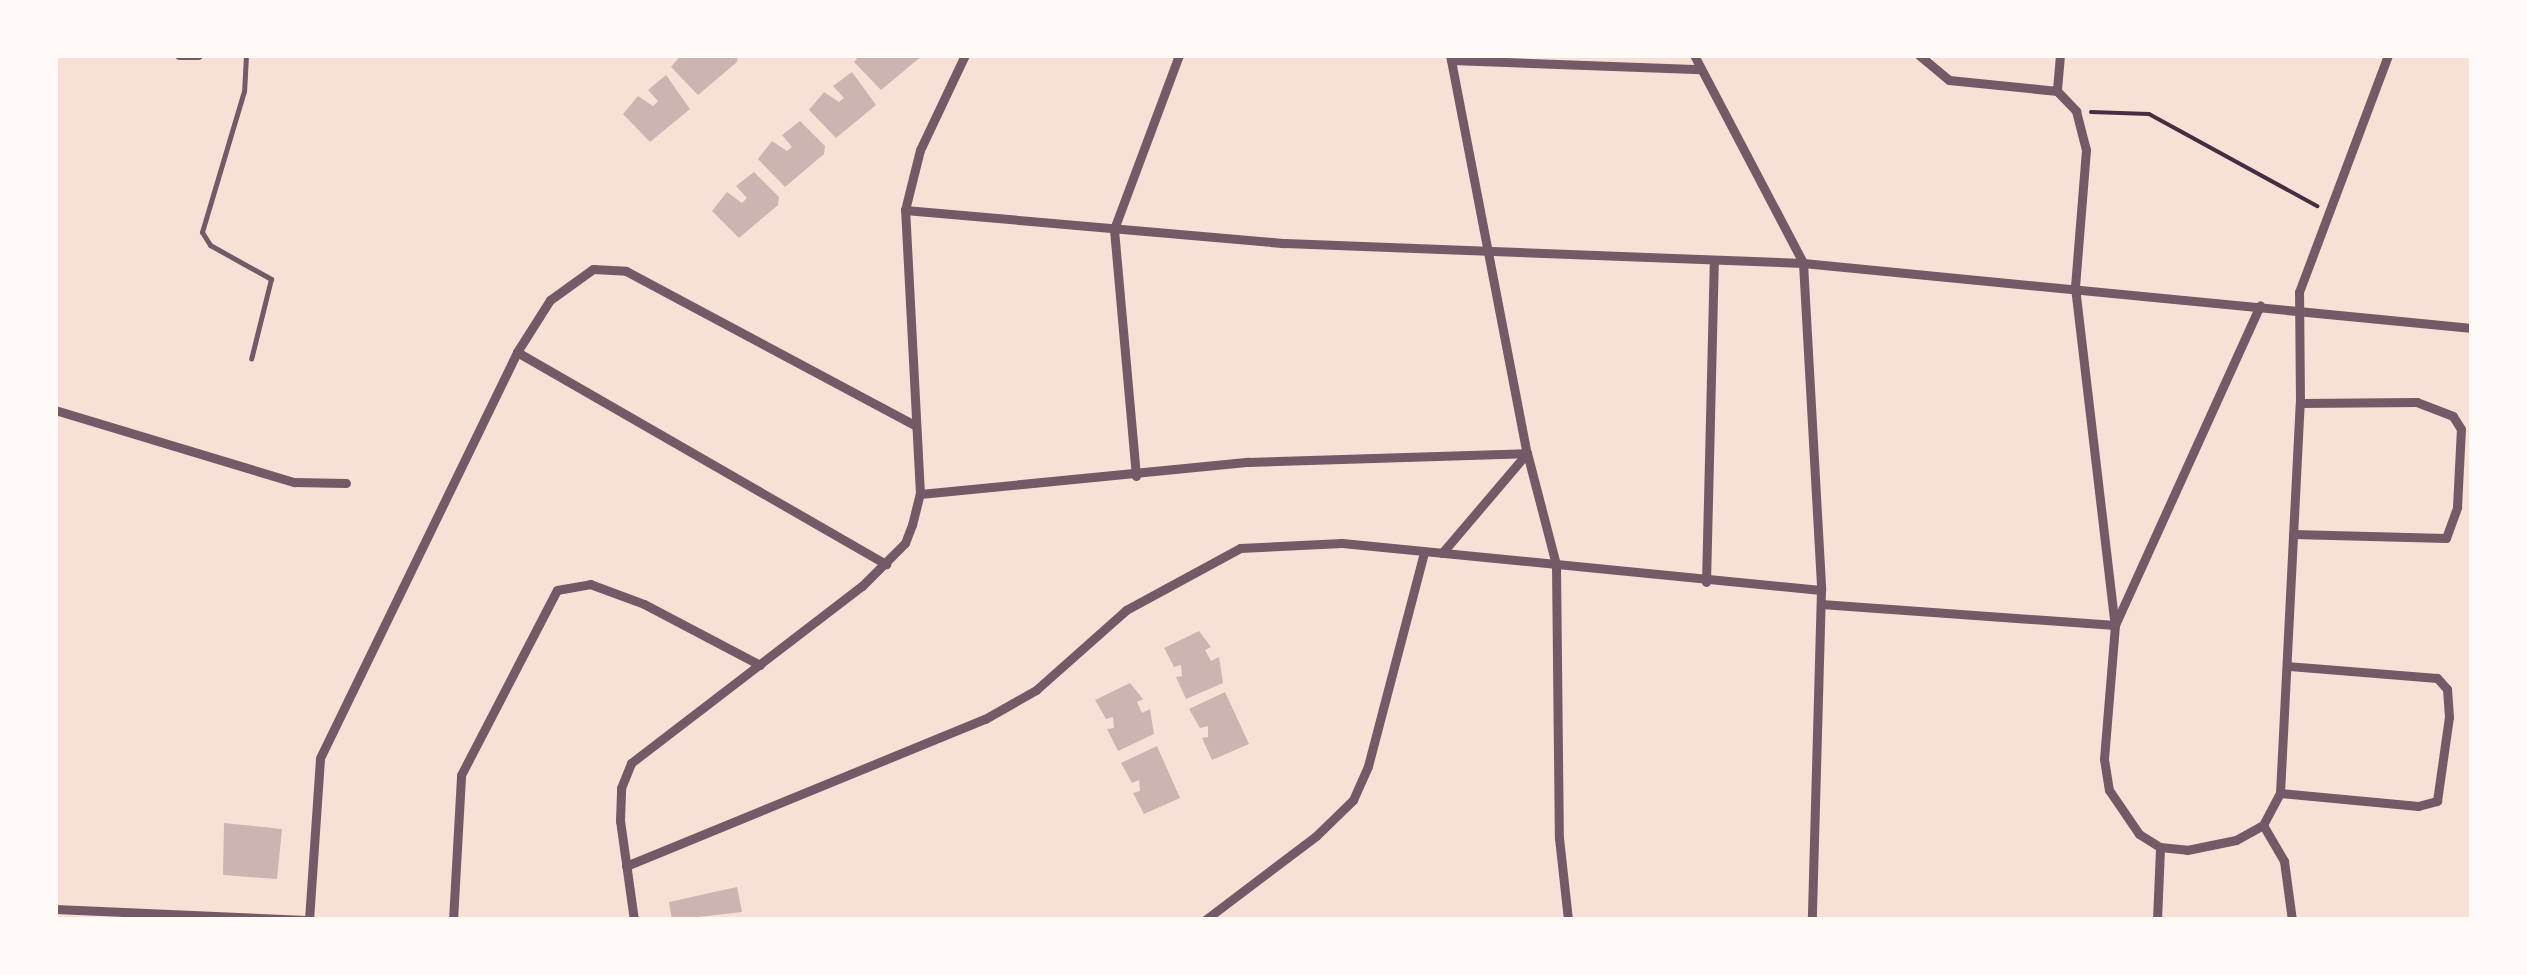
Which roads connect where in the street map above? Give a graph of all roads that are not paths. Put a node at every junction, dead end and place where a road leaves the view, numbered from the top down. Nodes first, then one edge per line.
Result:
1 (179, 55) edge
2 (198, 55) edge
3 (246, 55) edge
4 (965, 55) edge
5 (1179, 55) edge
6 (1694, 55) edge
7 (1919, 55) edge
8 (2060, 55) edge
9 (2388, 55) edge
10 (1450, 57) edge
11 (1701, 68) junction
12 (2056, 90) junction
13 (905, 210) junction
14 (1114, 229) junction
15 (1486, 251) junction
16 (1714, 262) junction
17 (1804, 263) junction
18 (2075, 287) junction
19 (2260, 305) junction
20 (2297, 311) junction
21 (2472, 328) edge
22 (517, 352) junction
23 (251, 359) dead end
24 (2300, 403) junction
25 (55, 410) edge
26 (915, 425) junction
27 (1527, 453) junction
28 (1136, 476) junction
29 (346, 484) dead end
30 (920, 494) junction
31 (2294, 534) junction
32 (1424, 552) junction
33 (1442, 553) junction
34 (886, 564) junction
35 (1556, 564) junction
36 (1706, 582) junction
37 (1821, 590) junction
38 (1821, 604) junction
39 (2115, 624) junction
40 (760, 665) junction
41 (2288, 666) junction
42 (2280, 793) junction
43 (2263, 825) junction
44 (2160, 846) junction
45 (626, 866) junction
46 (55, 909) edge
47 (311, 920) edge
48 (452, 920) edge
49 (634, 920) edge
50 (1205, 920) edge
51 (1568, 920) edge
52 (1812, 920) edge
53 (2157, 920) edge
54 (2292, 920) edge

1 - 2 street
3 - 23 lane
4 - 13 street
5 - 14 street
6 - 11 street
7 - 12 street
8 - 12 street
9 - 20 street
10 - 11 street
10 - 15 street
11 - 17 street
12 - 18 street
13 - 14 street
13 - 26 street
14 - 15 street
14 - 28 street
15 - 16 street
15 - 27 street
16 - 17 street
16 - 36 street
17 - 18 street
17 - 37 street
18 - 19 street
18 - 39 street
19 - 20 street
19 - 39 street
20 - 21 street
20 - 24 street
22 - 26 street
22 - 34 street
22 - 47 street
24 - 31 street
24 - 31 street
25 - 29 street
26 - 30 street
27 - 28 street
27 - 33 street
27 - 35 street
28 - 30 street
30 - 34 street
31 - 41 street
32 - 33 street
32 - 45 street
32 - 50 street
33 - 35 street
34 - 40 street
35 - 36 street
35 - 51 street
36 - 37 street
37 - 38 street
38 - 39 street
38 - 52 street
39 - 44 street
40 - 45 street
40 - 48 street
41 - 42 street
41 - 42 street
42 - 43 street
43 - 44 street
43 - 54 street
44 - 53 street
45 - 49 street
46 - 47 street

